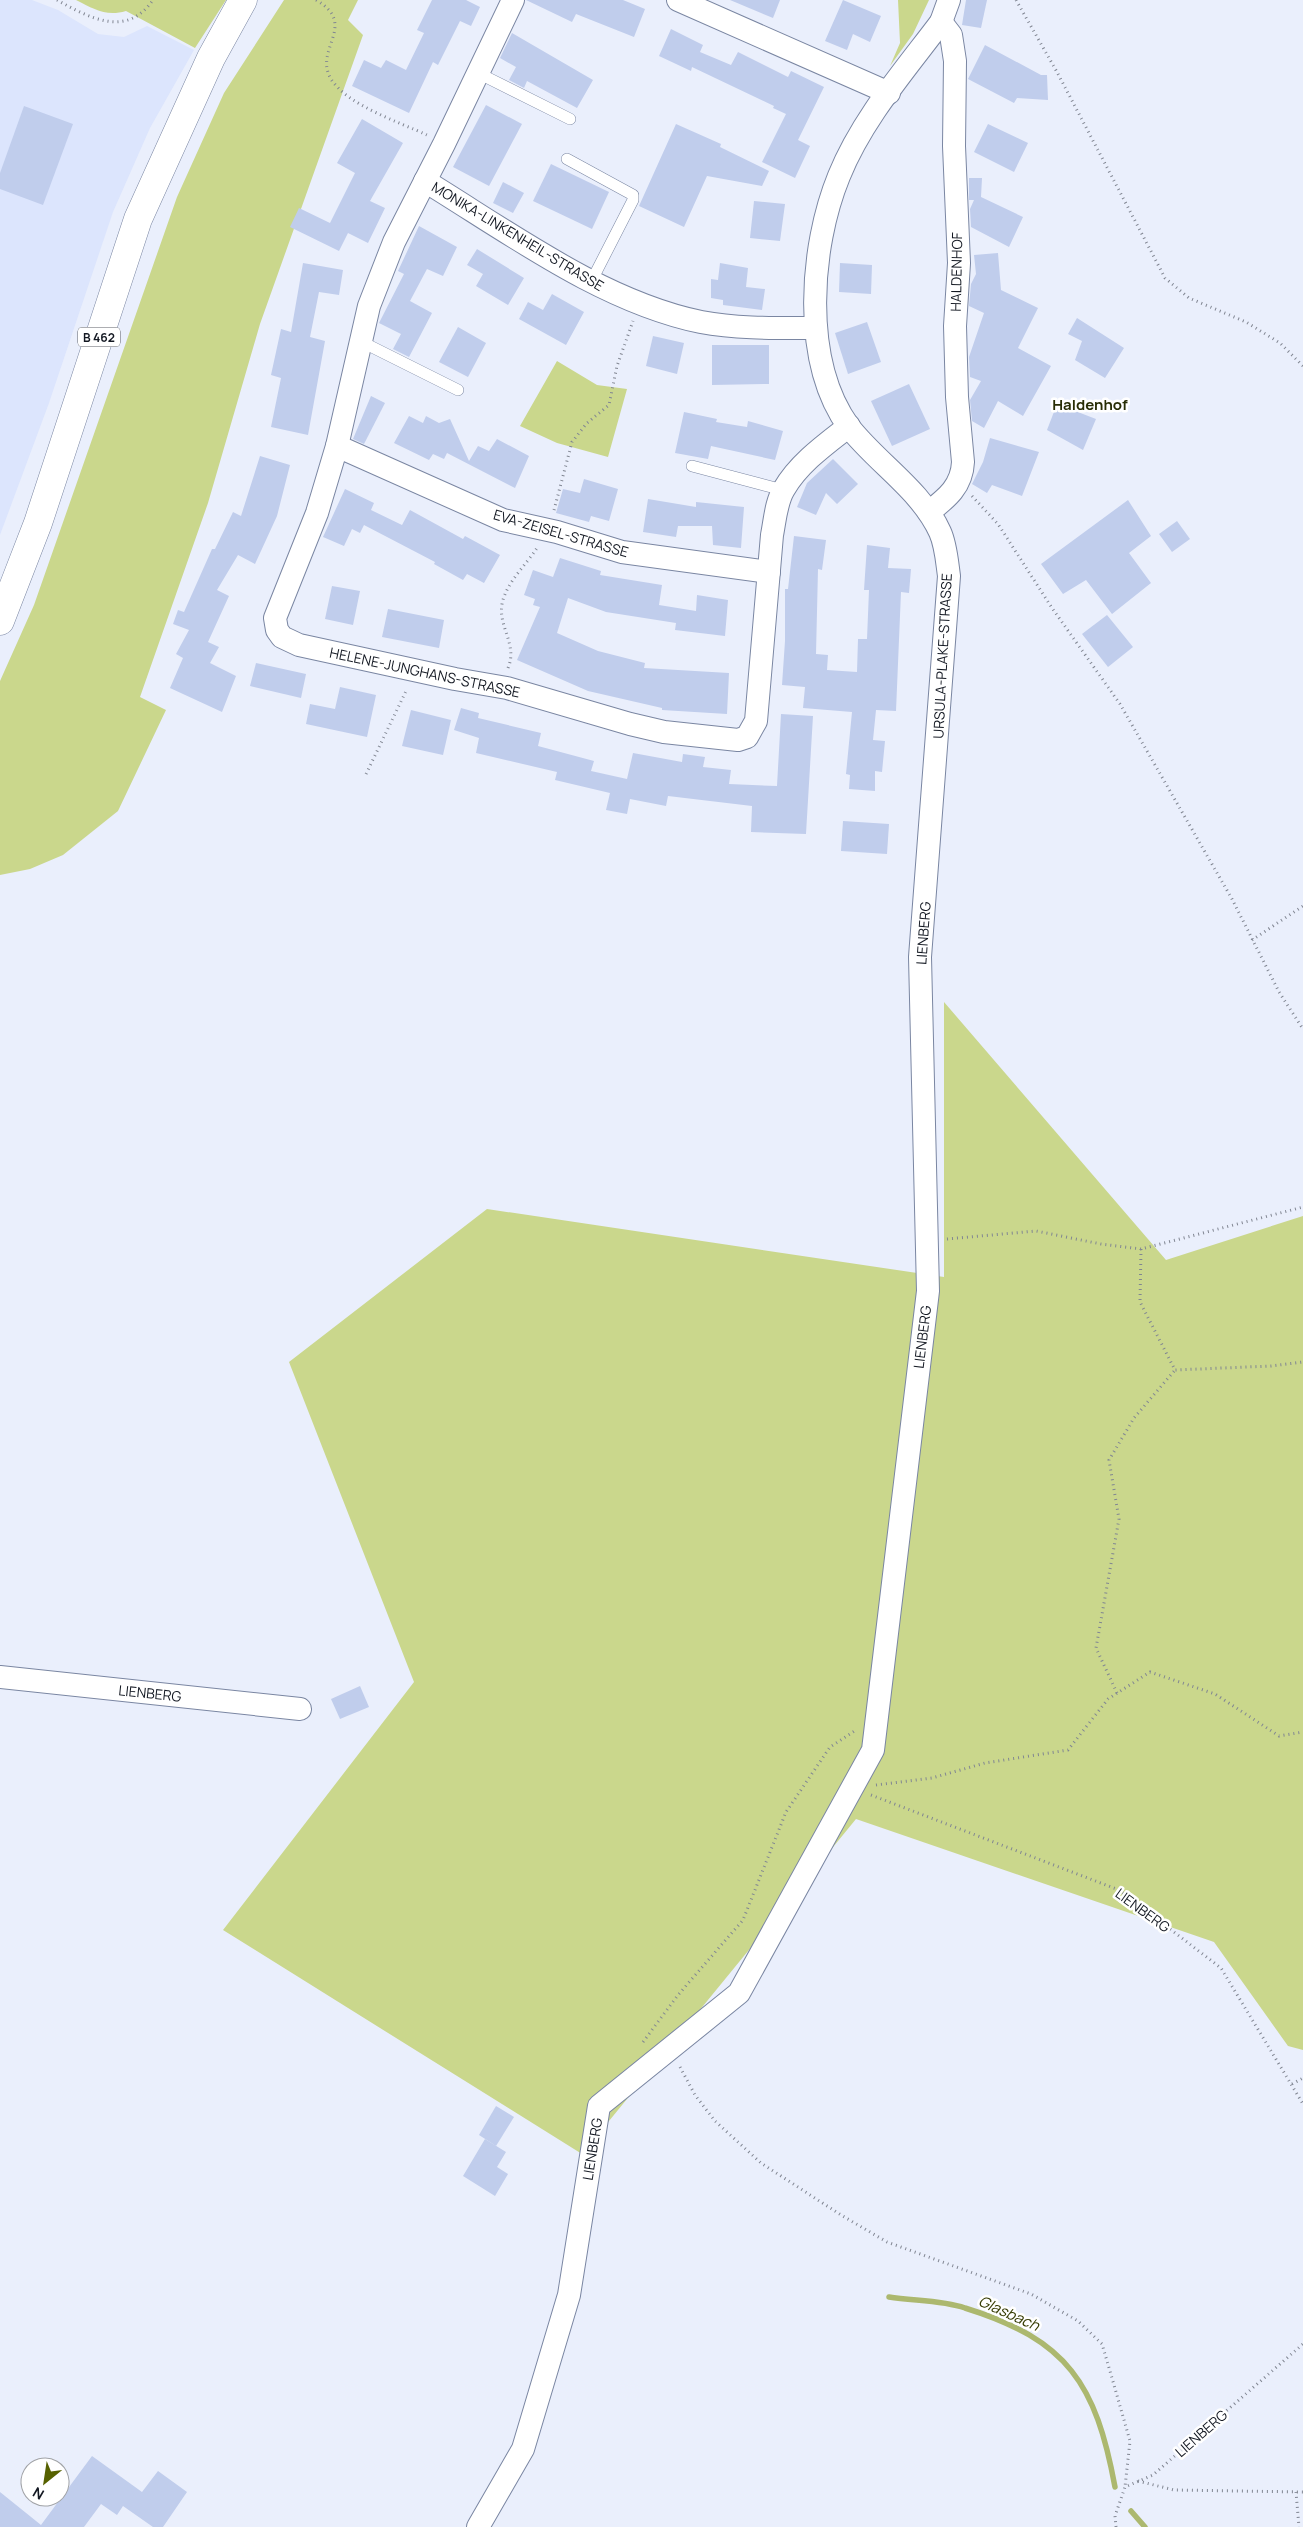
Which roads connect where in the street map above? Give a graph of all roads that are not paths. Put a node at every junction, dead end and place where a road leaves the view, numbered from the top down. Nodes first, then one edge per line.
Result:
1 (243, 0) edge
2 (258, 0) edge
3 (512, 0) edge
4 (678, 0) edge
5 (949, 0) edge
6 (942, 22) junction
7 (212, 58) junction
8 (478, 73) junction
9 (889, 92) junction
10 (570, 119) dead end
11 (567, 159) dead end
12 (425, 181) junction
13 (591, 282) junction
14 (815, 328) junction
15 (360, 341) junction
16 (458, 390) dead end
17 (849, 426) junction
18 (337, 446) junction
19 (692, 466) dead end
20 (783, 490) junction
21 (929, 512) junction
22 (769, 572) junction
23 (0, 621) edge
24 (927, 880) joint
25 (0, 1678) edge
26 (300, 1709) dead end
27 (478, 2527) edge

1 - 7 main road, B 462
2 - 7 main road, B 462
3 - 8 street, HELENE-JUNGHANS-STRASSE
4 - 9 street
5 - 6 street, URSULA-PLAKE-STRASSE
6 - 9 street, URSULA-PLAKE-STRASSE
6 - 21 street, HALDENHOF
7 - 23 main road, B 462
8 - 10 lane
8 - 12 street, HELENE-JUNGHANS-STRASSE
9 - 14 street, URSULA-PLAKE-STRASSE
11 - 13 lane
12 - 13 street, MONIKA-LINKENHEIL-STRASSE
12 - 15 street, HELENE-JUNGHANS-STRASSE
13 - 14 street, MONIKA-LINKENHEIL-STRASSE
14 - 17 street, URSULA-PLAKE-STRASSE
15 - 16 lane
15 - 18 street, HELENE-JUNGHANS-STRASSE
17 - 20 street, HELENE-JUNGHANS-STRASSE
17 - 21 street, URSULA-PLAKE-STRASSE
18 - 22 street, EVA-ZEISEL-STRASSE
18 - 22 street, HELENE-JUNGHANS-STRASSE
19 - 20 lane
20 - 22 street, HELENE-JUNGHANS-STRASSE
21 - 24 street, URSULA-PLAKE-STRASSE
24 - 27 street, LIENBERG
25 - 26 street, LIENBERG

